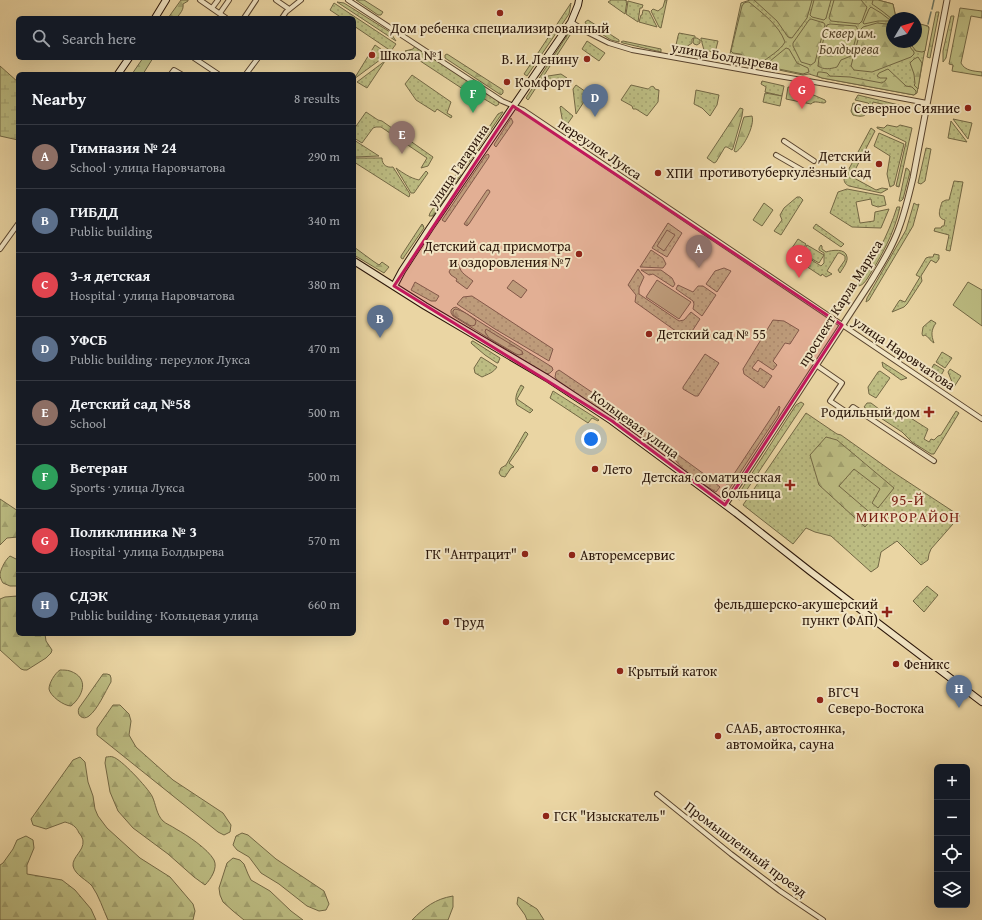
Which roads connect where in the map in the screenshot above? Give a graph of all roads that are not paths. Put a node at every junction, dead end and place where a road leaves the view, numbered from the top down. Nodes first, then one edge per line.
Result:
1 (166, 0) edge
2 (200, 0) edge
3 (218, 0) edge
4 (229, 0) edge
5 (256, 0) edge
6 (276, 0) edge
7 (300, 0) edge
8 (348, 0) edge
9 (579, 0) edge
10 (946, 0) edge
11 (212, 8) junction
12 (290, 9) junction
13 (220, 13) junction
14 (156, 16) edge
15 (224, 16) edge
16 (245, 16) edge
17 (283, 16) edge
18 (571, 22) junction
19 (128, 60) edge
20 (197, 60) edge
21 (256, 60) edge
22 (119, 72) edge
23 (215, 72) edge
24 (248, 72) edge
25 (927, 103) junction
26 (513, 106) junction
27 (784, 141) dead end
28 (776, 155) dead end
29 (814, 161) dead end
30 (808, 174) dead end
31 (674, 212) joint
32 (16, 227) edge
33 (0, 249) edge
34 (356, 262) edge
35 (394, 286) junction
36 (842, 325) junction
37 (816, 365) junction
38 (982, 419) edge
39 (934, 461) dead end
40 (725, 505) junction
41 (982, 702) edge
42 (657, 794) dead end
43 (822, 920) edge

1 - 14 main road
2 - 11 street
3 - 11 street
4 - 13 street
5 - 16 street
6 - 12 street
7 - 12 street
8 - 26 street, переулок Лукса
9 - 18 main road, улица Гагарина
10 - 25 street, проспект Карла Маркса
11 - 13 street
12 - 17 street
13 - 15 street
18 - 25 street, улица Болдырева
18 - 26 main road, улица Гагарина
19 - 22 main road
20 - 23 street
21 - 24 street
25 - 36 street, проспект Карла Маркса
26 - 31 street, переулок Лукса
26 - 35 main road, улица Гагарина
27 - 29 street
28 - 30 street
31 - 36 street, улица Наровчатова
32 - 33 street
34 - 35 main road, Кольцевая улица
35 - 40 main road, Кольцевая улица
36 - 37 street, проспект Карла Маркса
36 - 38 street, улица Наровчатова
37 - 39 street
37 - 40 street, проспект Карла Маркса
40 - 41 main road, Кольцевая улица
42 - 43 street, Промышленный проезд

